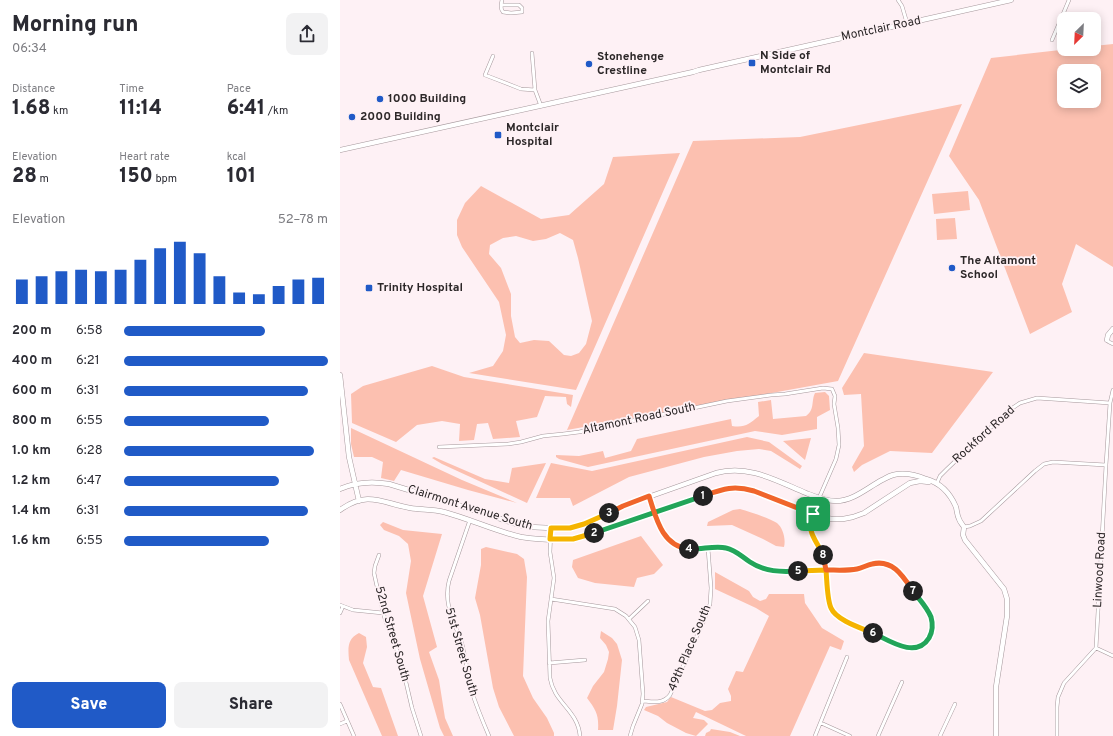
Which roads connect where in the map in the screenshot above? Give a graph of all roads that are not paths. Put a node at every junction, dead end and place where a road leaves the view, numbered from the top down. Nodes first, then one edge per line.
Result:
1 (502, 0) edge
2 (898, 0) edge
3 (1012, 0) edge
4 (1069, 0) edge
5 (501, 5) junction
6 (907, 23) junction
7 (1052, 40) dead end
8 (532, 53) dead end
9 (492, 56) dead end
10 (535, 90) junction
11 (540, 106) junction
12 (340, 150) edge
13 (1113, 329) edge
14 (1107, 340) joint
15 (1113, 344) edge
16 (340, 375) edge
17 (1113, 390) edge
18 (1110, 403) junction
19 (439, 447) dead end
20 (1106, 465) junction
21 (937, 483) junction
22 (355, 484) junction
23 (340, 489) edge
24 (649, 496) junction
25 (819, 498) junction
26 (359, 501) junction
27 (340, 510) edge
28 (655, 513) junction
29 (813, 514) junction
30 (470, 520) junction
31 (964, 527) junction
32 (551, 528) junction
33 (550, 539) junction
34 (708, 548) junction
35 (379, 555) dead end
36 (826, 570) junction
37 (551, 599) junction
38 (648, 601) dead end
39 (342, 606) edge
40 (340, 613) edge
41 (383, 613) junction
42 (629, 619) junction
43 (1096, 648) junction
44 (1113, 656) edge
45 (847, 657) dead end
46 (586, 660) dead end
47 (549, 663) junction
48 (902, 682) dead end
49 (643, 701) junction
50 (340, 704) edge
51 (955, 704) dead end
52 (348, 721) junction
53 (821, 723) junction
54 (340, 724) edge
55 (354, 736) edge
56 (421, 736) edge
57 (489, 736) edge
58 (580, 736) edge
59 (630, 736) edge
60 (815, 736) edge
61 (850, 736) edge
62 (878, 736) edge
63 (940, 736) edge
64 (996, 736) edge
65 (1057, 736) edge

1 - 5 street
2 - 6 street
3 - 6 street, Montclair Road
4 - 7 street
5 - 5 street
6 - 11 street, Montclair Road
8 - 10 street
9 - 10 street
10 - 11 street
11 - 12 street, Montclair Road
13 - 14 street
14 - 15 street
16 - 22 street
17 - 18 street, Linwood Road
18 - 20 street, Linwood Road
18 - 21 street, Rockford Road
19 - 25 street, Altamont Road South
20 - 31 street
20 - 43 street, Linwood Road
21 - 25 street, Clairmont Avenue South
21 - 29 street, Clairmont Avenue South
21 - 31 street, Clairmont Avenue South
22 - 23 street, Clairmont Avenue South
22 - 26 street
22 - 32 street, Clairmont Avenue South
24 - 25 street, Clairmont Avenue South
24 - 28 street
24 - 32 street, Clairmont Avenue South
25 - 29 street
26 - 27 street, Clairmont Avenue South
26 - 30 street, Clairmont Avenue South
28 - 29 street, Clairmont Avenue South
28 - 33 street, Clairmont Avenue South
28 - 34 street
29 - 36 street
30 - 33 street, Clairmont Avenue South
30 - 57 street, 51st Street South
31 - 64 street, Clairmont Avenue South
32 - 33 street
33 - 37 street
34 - 36 street
34 - 49 street, 49th Place South
35 - 41 street, 52nd Street South
36 - 36 street
37 - 42 street
37 - 47 street
38 - 42 street
39 - 40 street
39 - 41 street
41 - 56 street, 52nd Street South
42 - 49 street
43 - 44 street
43 - 65 street
45 - 53 street
46 - 47 street
47 - 58 street
48 - 62 street
49 - 59 street
50 - 52 street
51 - 63 street
52 - 54 street
52 - 55 street
53 - 60 street
53 - 61 street

